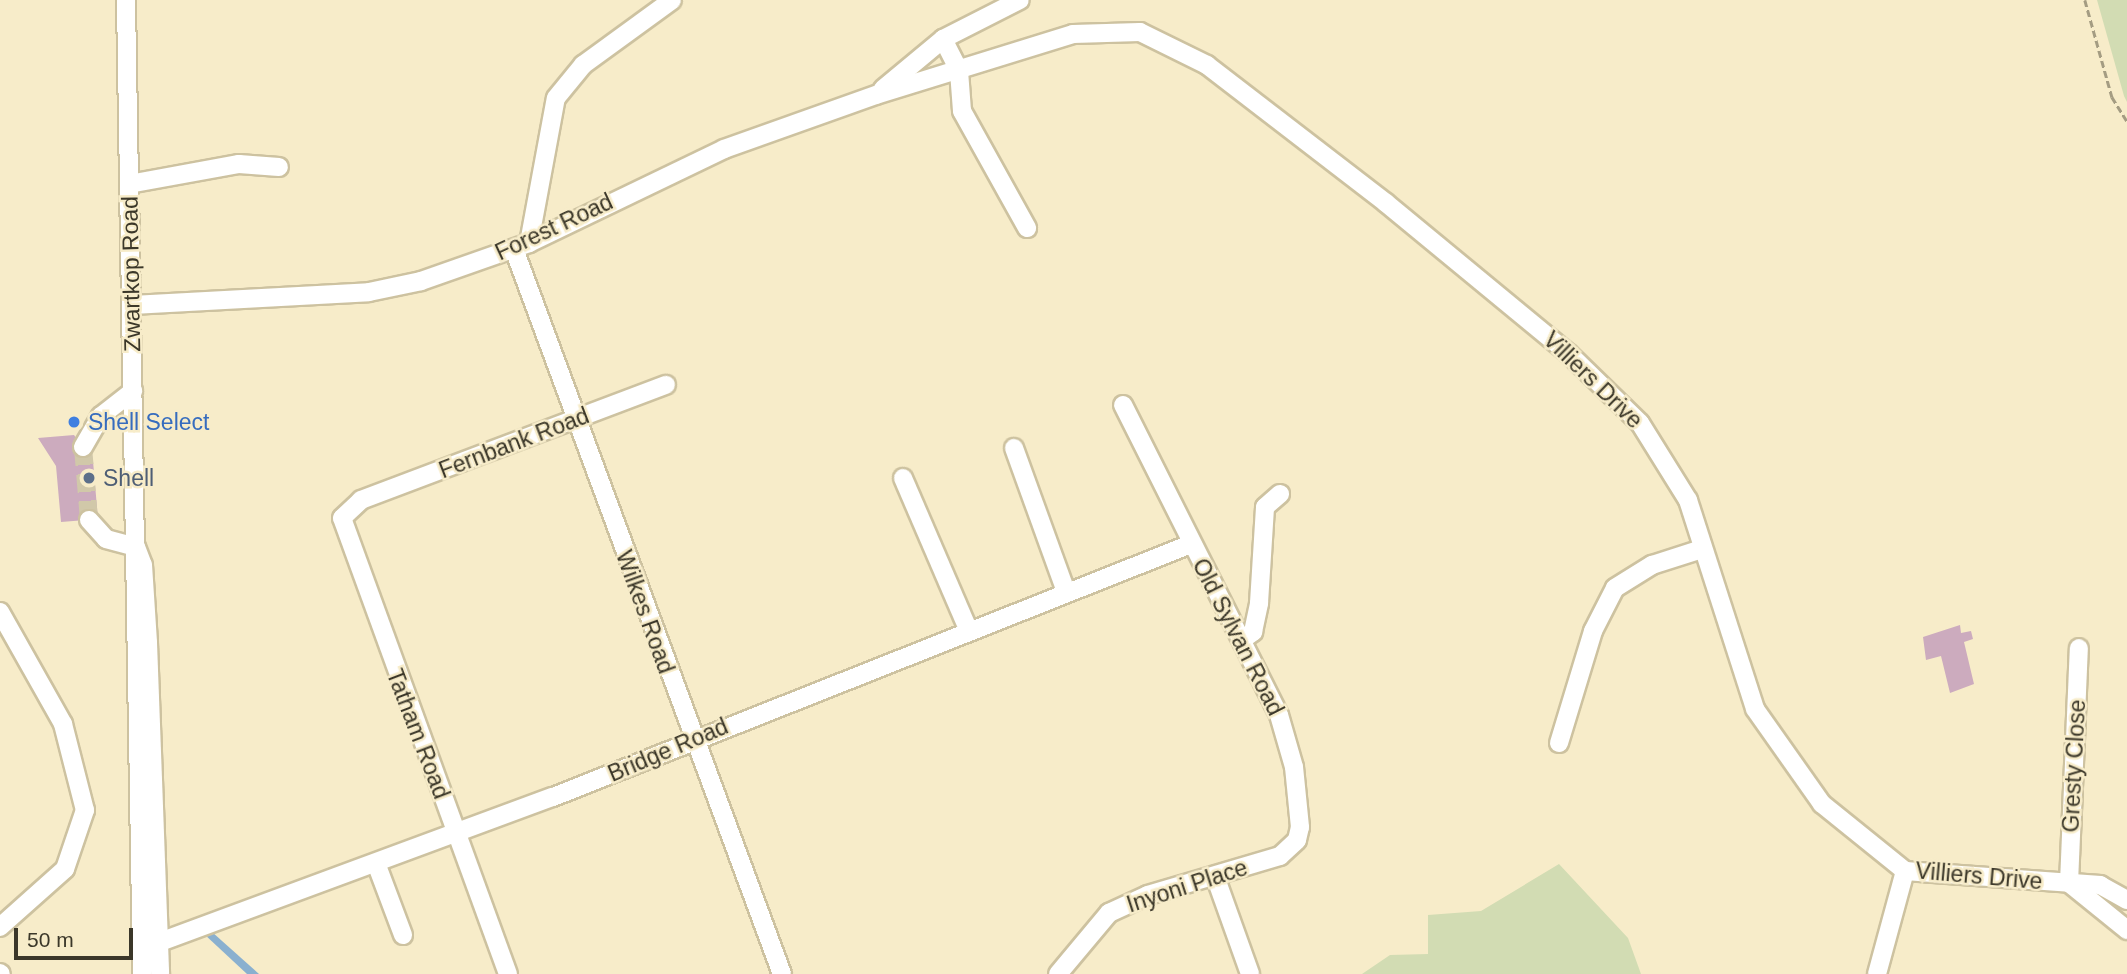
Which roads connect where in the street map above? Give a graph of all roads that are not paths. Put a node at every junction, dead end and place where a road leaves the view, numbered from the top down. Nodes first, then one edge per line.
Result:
1 (126, 0) edge
2 (672, 0) edge
3 (1020, 0) edge
4 (943, 39) junction
5 (958, 71) junction
6 (876, 95) junction
7 (279, 167) dead end
8 (129, 184) junction
9 (1027, 228) dead end
10 (521, 246) junction
11 (132, 305) junction
12 (666, 385) dead end
13 (133, 391) junction
14 (1123, 404) dead end
15 (574, 421) junction
16 (83, 447) tunnel mouth
17 (1014, 448) dead end
18 (903, 478) dead end
19 (1280, 494) dead end
20 (361, 500) joint
21 (89, 520) dead end
22 (1191, 544) junction
23 (136, 547) junction
24 (1702, 549) junction
25 (1066, 592) junction
26 (0, 612) edge
27 (968, 629) junction
28 (1242, 640) junction
29 (2079, 648) dead end
30 (693, 741) junction
31 (1559, 743) dead end
32 (455, 834) junction
33 (1261, 862) joint
34 (376, 863) junction
35 (1905, 871) junction
36 (1215, 876) junction
37 (2068, 884) junction
38 (2127, 900) edge
39 (0, 927) edge
40 (2127, 930) edge
41 (403, 935) dead end
42 (158, 942) junction
43 (141, 948) junction
44 (142, 974) edge
45 (160, 974) edge
46 (508, 974) edge
47 (782, 974) edge
48 (1058, 974) edge
49 (1250, 974) edge
50 (1877, 974) edge

1 - 8 street, Zwartkop Road
2 - 10 street
3 - 4 street
4 - 5 street
4 - 6 street
5 - 6 street, Forest Road
5 - 9 street
5 - 24 street, Villiers Drive
6 - 10 street, Forest Road
7 - 8 street
8 - 11 street, Zwartkop Road
10 - 11 street, Forest Road
10 - 15 street, Wilkes Road
11 - 13 street, Zwartkop Road
12 - 15 street, Fernbank Road
13 - 16 street
13 - 23 street, Zwartkop Road
14 - 22 street, Old Sylvan Road
15 - 20 street, Fernbank Road
15 - 30 street, Wilkes Road
17 - 25 street
18 - 27 street
19 - 28 street
20 - 32 street, Tatham Road
21 - 23 street
22 - 25 street, Bridge Road
22 - 28 street, Old Sylvan Road
23 - 42 street, Zwartkop Road
23 - 43 street, Zwartkop Road
24 - 31 street
24 - 35 street, Villiers Drive
25 - 27 street, Bridge Road
26 - 39 street
27 - 30 street, Bridge Road
28 - 33 street, Old Sylvan Road
29 - 37 street, Gresty Close
30 - 32 street, Bridge Road
30 - 47 street, Wilkes Road
32 - 34 street, Bridge Road
32 - 46 street, Tatham Road
33 - 36 street, Inyoni Place
34 - 41 street
34 - 42 street, Bridge Road
35 - 37 street, Villiers Drive
35 - 50 street
36 - 48 street, Inyoni Place
36 - 49 street
37 - 38 street, Villiers Drive
37 - 40 street, Villiers Drive
42 - 43 street, Bridge Road
42 - 45 street, Zwartkop Road
43 - 44 street, Zwartkop Road

